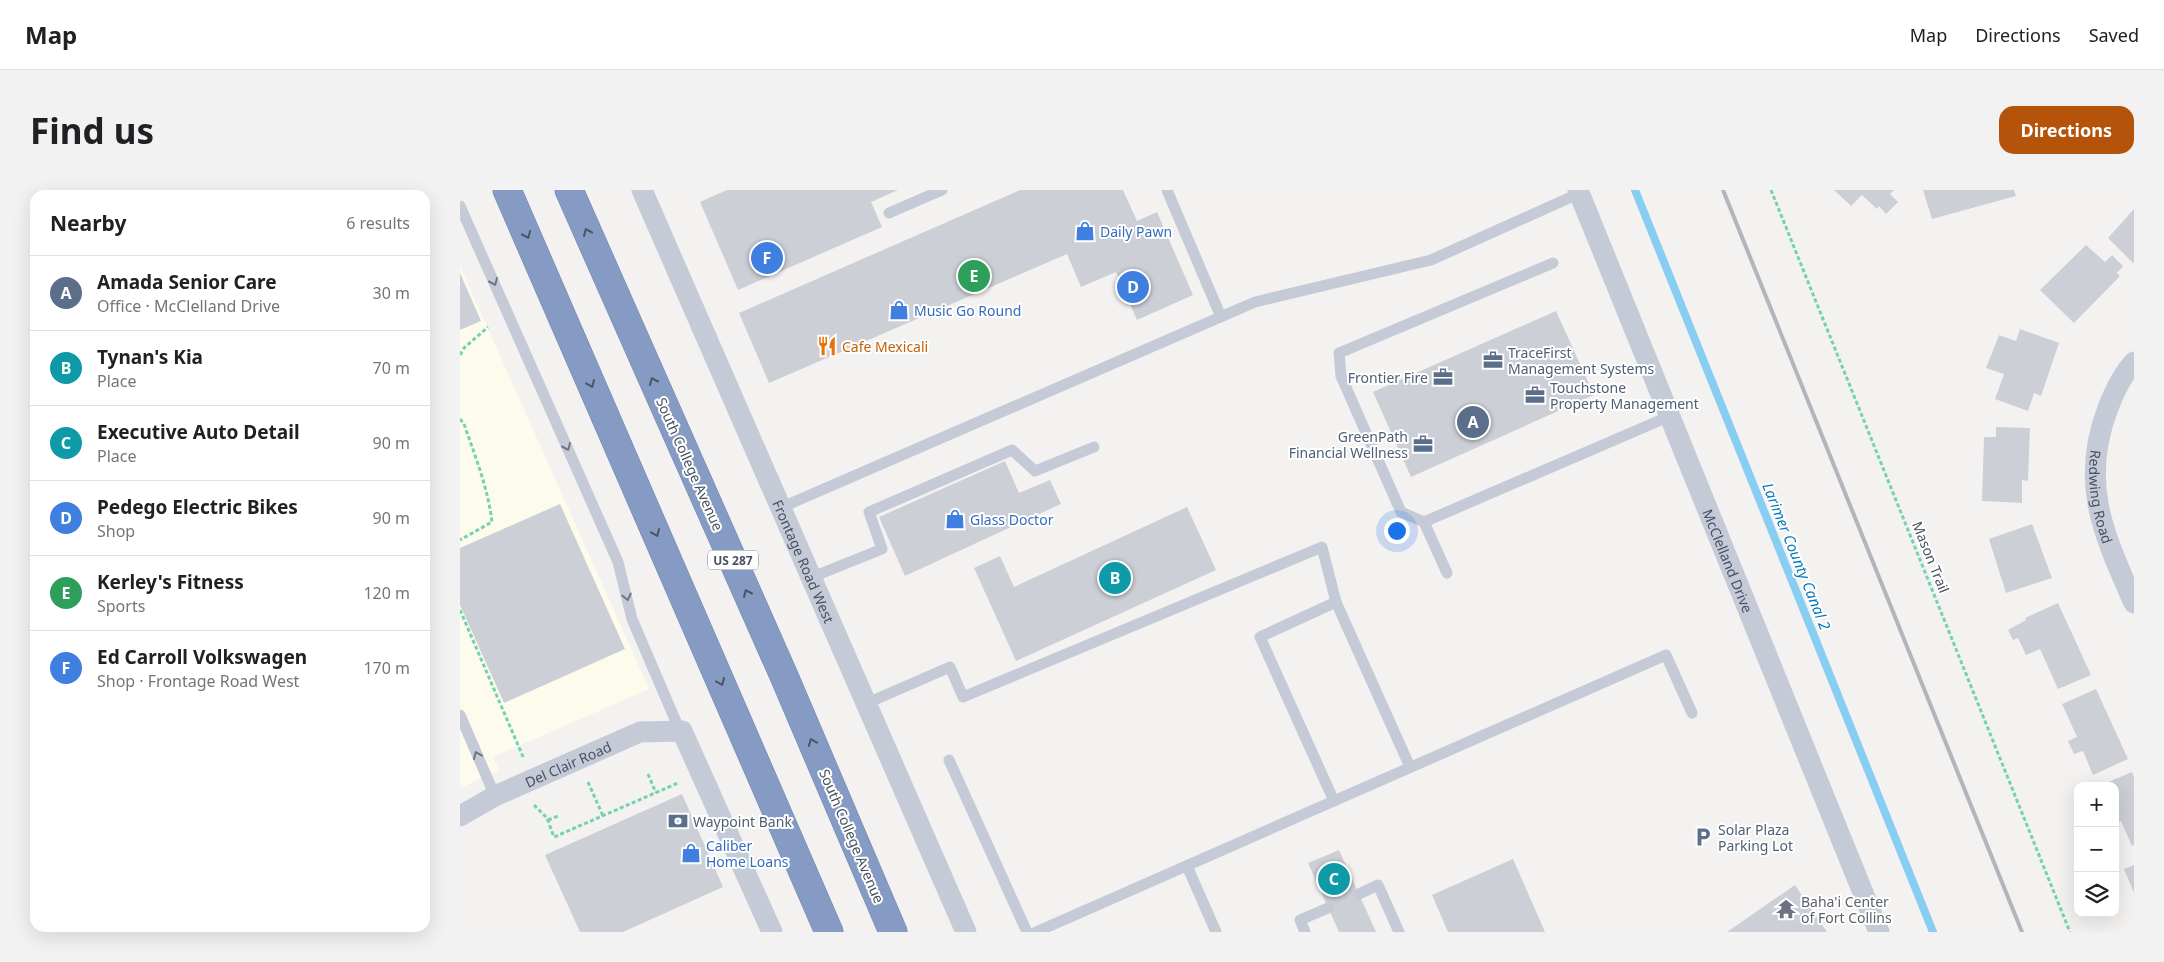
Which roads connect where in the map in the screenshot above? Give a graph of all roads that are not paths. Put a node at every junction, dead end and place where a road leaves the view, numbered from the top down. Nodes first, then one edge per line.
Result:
1 (507, 190) edge
2 (569, 190) edge
3 (642, 190) edge
4 (942, 190) edge
5 (1167, 190) edge
6 (1579, 192) edge
7 (460, 206) edge
8 (889, 213) dead end
9 (1554, 263) dead end
10 (1221, 317) junction
11 (2134, 362) edge
12 (1670, 416) junction
13 (1094, 447) dead end
14 (780, 508) junction
15 (1424, 522) junction
16 (1447, 573) dead end
17 (810, 578) junction
18 (1336, 602) junction
19 (2134, 603) edge
20 (865, 704) junction
21 (1692, 713) dead end
22 (460, 715) edge
23 (681, 731) junction
24 (949, 760) dead end
25 (1410, 767) junction
26 (495, 796) junction
27 (1334, 801) junction
28 (460, 816) edge
29 (1187, 866) junction
30 (1359, 894) dead end
31 (1328, 908) dead end
32 (772, 932) edge
33 (829, 932) edge
34 (893, 932) edge
35 (966, 932) edge
36 (1028, 932) edge
37 (1036, 932) edge
38 (1216, 932) edge
39 (1305, 932) edge
40 (1399, 932) edge
41 (1879, 932) edge

1 -> 33 highway
34 -> 2 highway, South College Avenue / US 287
3 - 14 street, Frontage Road West
4 - 8 lane
5 - 10 lane
6 - 10 lane
6 - 12 street, McClelland Drive
7 -> 23 lane
9 - 15 lane
10 - 14 lane
11 - 19 street, Redwing Road
12 - 15 lane
12 - 41 street, McClelland Drive
13 - 17 lane
14 - 17 street, Frontage Road West
15 - 16 lane
17 - 20 street, Frontage Road West
18 - 20 lane
18 - 25 lane
18 - 27 lane
20 - 35 street, Frontage Road West
21 - 25 lane
26 -> 22 lane
23 - 26 street, Del Clair Road
23 - 32 street
24 - 36 lane
25 - 27 lane
26 - 28 street, Del Clair Road
27 - 29 lane
29 - 37 lane
29 - 38 lane
30 - 40 lane
31 - 39 lane

